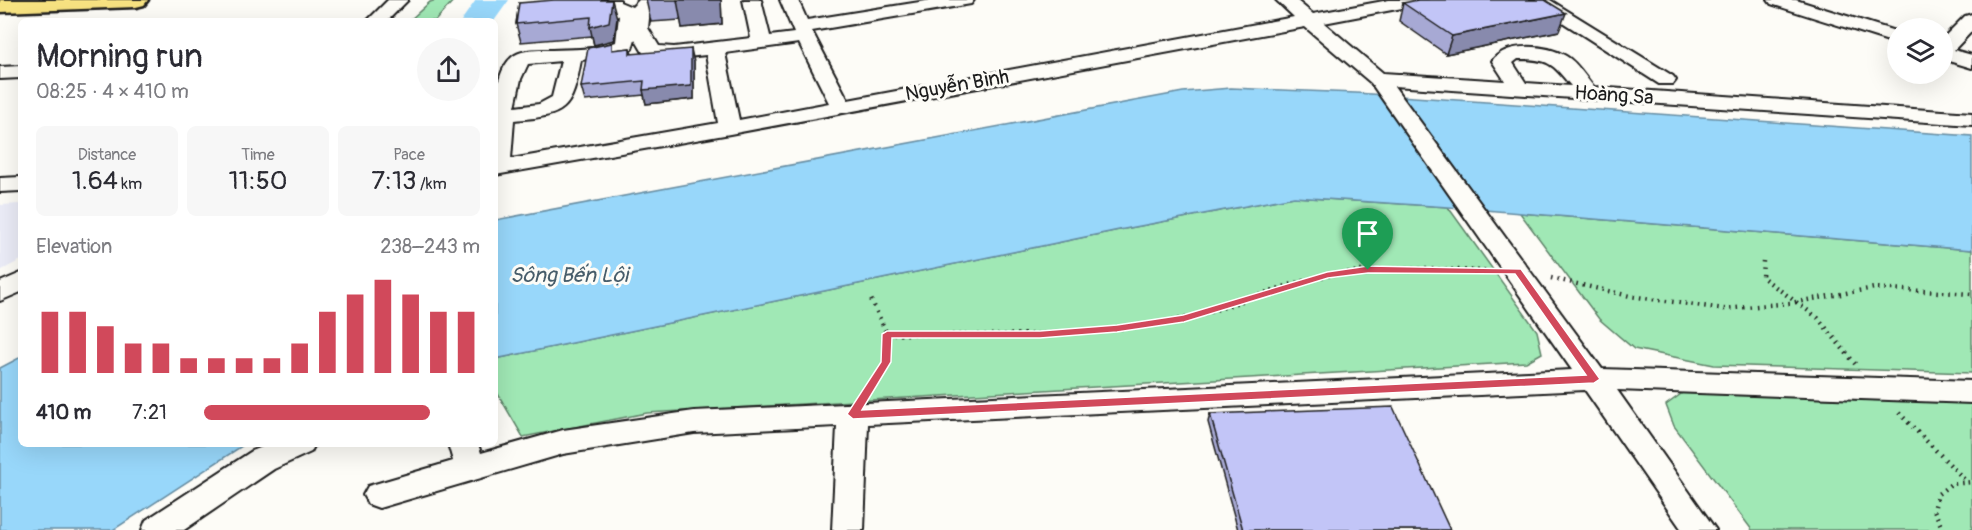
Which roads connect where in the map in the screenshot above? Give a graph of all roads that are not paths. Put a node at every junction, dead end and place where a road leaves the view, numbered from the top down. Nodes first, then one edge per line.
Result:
1 (136, 0) edge
2 (399, 0) edge
3 (654, 0) edge
4 (752, 0) edge
5 (789, 0) edge
6 (965, 0) edge
7 (1286, 0) edge
8 (1418, 0) edge
9 (1537, 0) edge
10 (1777, 0) edge
11 (604, 4) edge
12 (0, 5) edge
13 (379, 18) edge
14 (1972, 20) edge
15 (1311, 21) junction
16 (803, 32) junction
17 (1887, 35) edge
18 (1953, 40) edge
19 (762, 43) junction
20 (714, 48) junction
21 (572, 54) junction
22 (1953, 55) edge
23 (1972, 62) edge
24 (18, 72) edge
25 (0, 73) edge
26 (1378, 79) junction
27 (1666, 80) dead end
28 (1519, 88) junction
29 (1588, 93) junction
30 (841, 106) junction
31 (502, 114) junction
32 (1972, 119) edge
33 (730, 128) junction
34 (498, 157) edge
35 (498, 168) edge
36 (18, 184) edge
37 (0, 185) edge
38 (18, 283) edge
39 (0, 292) edge
40 (1594, 379) junction
41 (1972, 392) edge
42 (853, 414) junction
43 (293, 447) edge
44 (467, 456) edge
45 (379, 495) dead end
46 (158, 530) edge
47 (848, 530) edge
48 (1700, 530) edge

1 - 12 main road
2 - 13 street
3 - 20 street
4 - 19 street
5 - 16 street
6 - 16 street
7 - 15 street
8 - 15 street, Nguyễn Bình
9 - 27 street
10 - 17 street
11 - 21 street
14 - 18 street
15 - 26 street
15 - 30 street, Nguyễn Bình
16 - 19 street
16 - 30 street
19 - 20 street
20 - 33 street
21 - 31 street
21 - 31 street
22 - 23 street
24 - 25 street
26 - 28 street, Hoàng Sa
26 - 40 street
28 - 29 street, Hoàng Sa
28 - 29 street
29 - 32 street, Hoàng Sa
30 - 33 street, Nguyễn Bình
31 - 34 street
33 - 35 street, Nguyễn Bình
36 - 37 street
38 - 39 street
40 - 41 street
40 - 42 street
40 - 48 street
42 - 44 street
42 - 47 street
43 - 46 street
44 - 45 street

